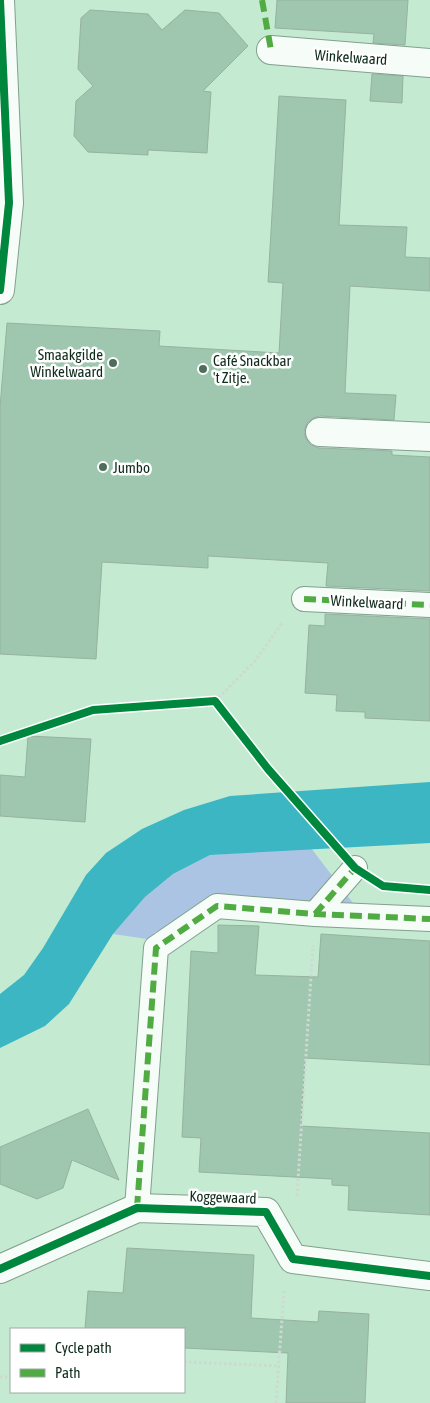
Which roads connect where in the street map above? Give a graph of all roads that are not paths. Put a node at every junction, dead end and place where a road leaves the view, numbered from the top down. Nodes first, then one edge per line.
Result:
1 (0, 0) edge
2 (271, 50) dead end
3 (430, 63) edge
4 (0, 290) edge
5 (320, 432) dead end
6 (430, 437) edge
7 (304, 599) road end
8 (430, 605) edge
9 (355, 868) dead end
10 (315, 914) junction
11 (430, 919) edge
12 (137, 1208) junction
13 (0, 1269) edge
14 (430, 1276) edge

1 - 4 street
2 - 3 street, Winkelwaard
5 - 6 street
7 - 8 street, Winkelwaard
9 - 10 street
10 - 11 street
10 - 12 street
12 - 13 street, Koggewaard
12 - 14 street, Koggewaard

